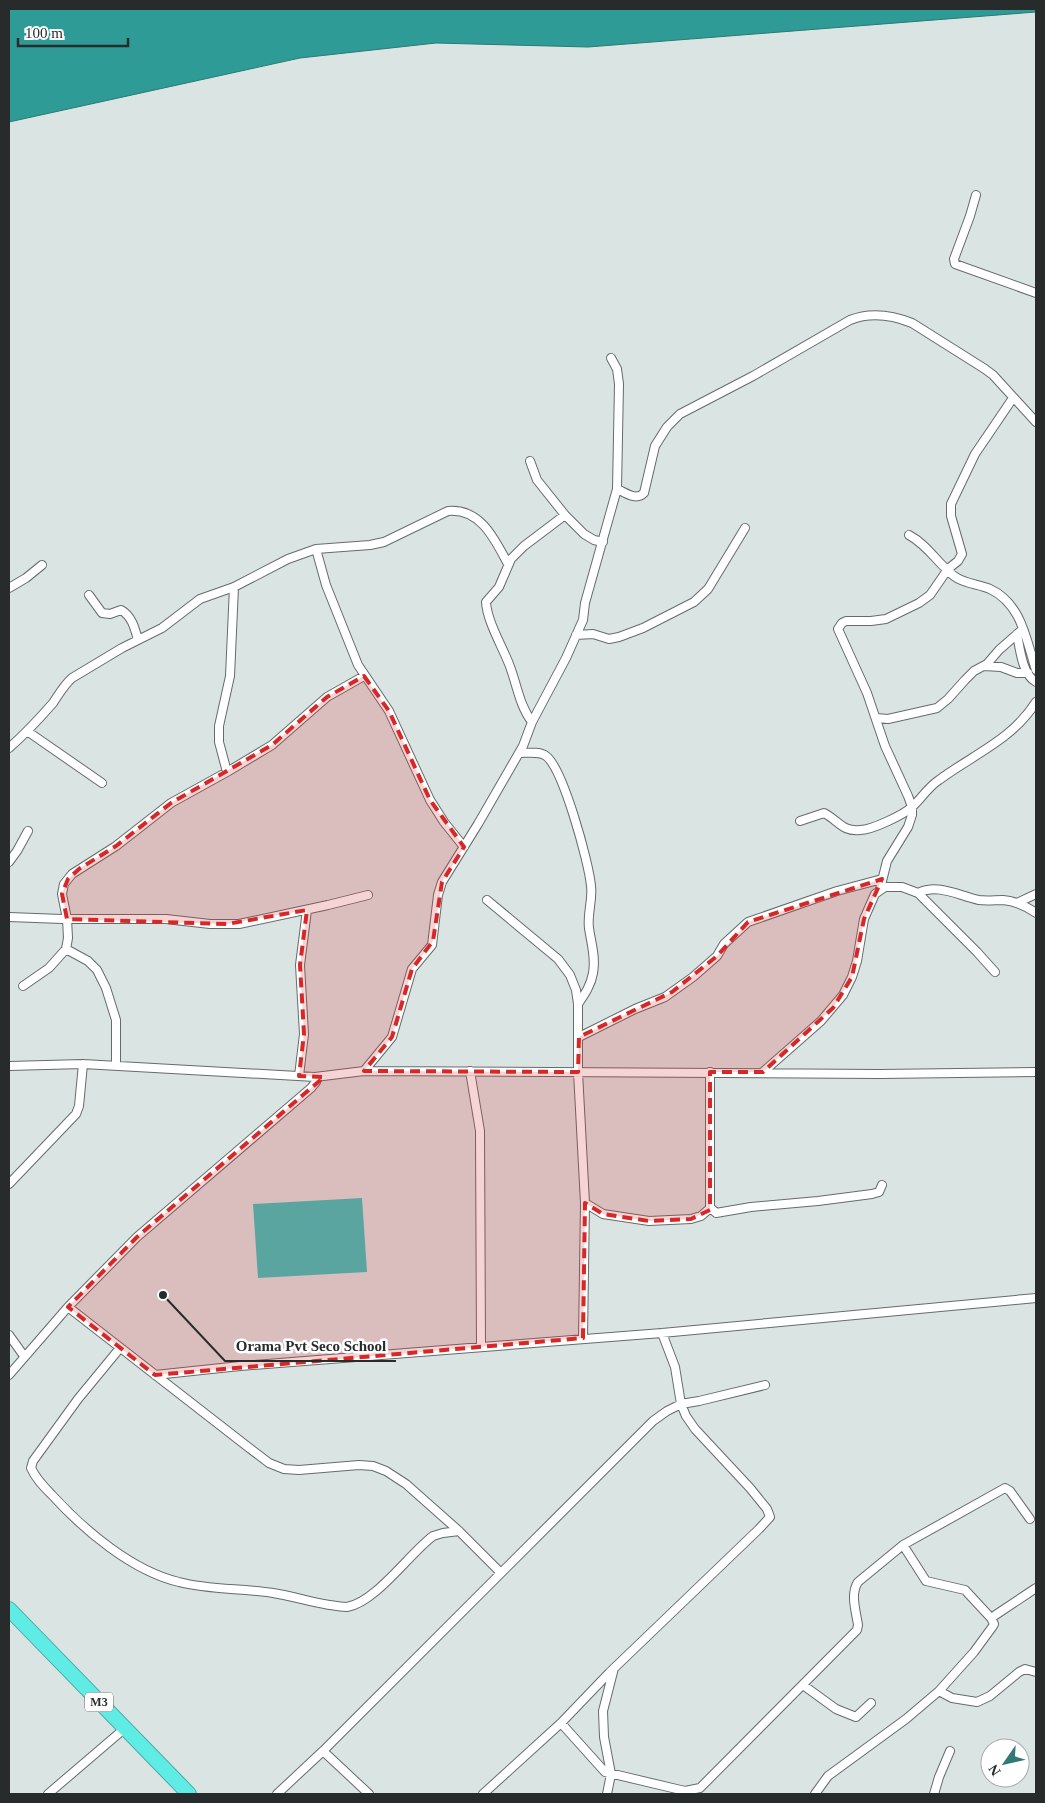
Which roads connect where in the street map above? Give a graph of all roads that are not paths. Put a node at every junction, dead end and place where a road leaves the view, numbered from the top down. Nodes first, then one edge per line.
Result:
1 (976, 195) dead end
2 (1036, 293) edge
3 (611, 358) dead end
4 (1013, 398) junction
5 (1036, 422) edge
6 (530, 462) dead end
7 (617, 489) junction
8 (565, 515) junction
9 (745, 528) dead end
10 (909, 535) dead end
11 (603, 542) junction
12 (316, 549) junction
13 (508, 564) junction
14 (42, 565) dead end
15 (948, 570) junction
16 (234, 587) junction
17 (9, 588) edge
18 (90, 596) dead end
19 (1020, 631) junction
20 (576, 634) junction
21 (138, 640) junction
22 (984, 666) junction
23 (1036, 670) edge
24 (1028, 673) junction
25 (364, 676) junction
26 (1036, 682) edge
27 (1036, 702) edge
28 (876, 718) junction
29 (532, 722) junction
30 (27, 731) junction
31 (9, 748) edge
32 (520, 753) junction
33 (227, 772) junction
34 (102, 783) dead end
35 (912, 807) junction
36 (800, 821) dead end
37 (28, 831) dead end
38 (464, 847) junction
39 (9, 862) edge
40 (882, 878) junction
41 (880, 889) junction
42 (918, 894) junction
43 (1036, 894) edge
44 (368, 895) dead end
45 (487, 900) dead end
46 (1017, 904) junction
47 (307, 910) junction
48 (1036, 913) edge
49 (9, 917) edge
50 (67, 919) junction
51 (66, 949) junction
52 (995, 972) dead end
53 (23, 986) dead end
54 (578, 1004) junction
55 (579, 1037) junction
56 (83, 1064) junction
57 (9, 1066) edge
58 (116, 1066) junction
59 (364, 1071) junction
60 (470, 1071) junction
61 (578, 1072) junction
62 (710, 1072) junction
63 (763, 1072) junction
64 (1036, 1072) edge
65 (299, 1076) junction
66 (315, 1077) junction
67 (9, 1184) edge
68 (882, 1185) dead end
69 (585, 1204) junction
70 (710, 1210) junction
71 (1036, 1298) edge
72 (68, 1307) junction
73 (662, 1333) junction
74 (9, 1334) edge
75 (584, 1338) junction
76 (481, 1346) junction
77 (120, 1348) junction
78 (24, 1356) junction
79 (9, 1375) edge
80 (155, 1375) junction
81 (765, 1385) dead end
82 (681, 1404) junction
83 (1030, 1519) dead end
84 (459, 1531) junction
85 (903, 1545) junction
86 (501, 1573) junction
87 (1036, 1588) edge
88 (9, 1609) edge
89 (991, 1618) junction
90 (614, 1668) junction
91 (1036, 1672) edge
92 (803, 1685) junction
93 (940, 1691) junction
94 (871, 1703) dead end
95 (561, 1723) junction
96 (124, 1729) junction
97 (323, 1751) junction
98 (950, 1751) dead end
99 (611, 1774) junction
100 (48, 1794) edge
101 (189, 1794) edge
102 (277, 1794) edge
103 (369, 1794) edge
104 (483, 1794) edge
105 (607, 1794) edge
106 (815, 1794) edge
107 (934, 1794) edge

1 - 2 street
3 - 7 street
4 - 5 street
4 - 7 street
4 - 15 street
6 - 8 street
7 - 11 street
8 - 11 street
8 - 13 street
9 - 20 street
10 - 15 street
11 - 20 street
12 - 13 street
12 - 16 street
12 - 25 street
13 - 29 street
14 - 17 street
15 - 19 street
15 - 28 street
16 - 21 street
16 - 33 street
18 - 21 street
19 - 22 street
19 - 23 street
19 - 24 street
20 - 29 street
21 - 30 street
22 - 24 street
22 - 28 street
24 - 26 street
25 - 33 street
25 - 38 street
27 - 35 street
28 - 35 street
29 - 32 street
30 - 31 street
30 - 34 street
32 - 38 street
32 - 54 street
33 - 50 street
35 - 36 street
35 - 40 street
37 - 39 street
38 - 59 street
40 - 41 street
40 - 55 street
41 - 42 street
41 - 63 street
42 - 46 street
42 - 52 street
43 - 46 street
44 - 47 street
45 - 54 street
46 - 48 street
47 - 50 street
47 - 65 street
49 - 50 street
50 - 51 street
51 - 53 street
51 - 58 street
54 - 55 street
55 - 61 street
56 - 57 street
56 - 58 street
56 - 67 street
58 - 65 street
59 - 60 street
59 - 66 street
60 - 61 street
60 - 76 street
61 - 62 street
61 - 69 street
62 - 63 street
62 - 70 street
63 - 64 street
65 - 66 street
66 - 72 street
68 - 70 street
69 - 70 street
69 - 75 street
71 - 73 street
72 - 77 street
72 - 78 street
73 - 75 street
73 - 82 street
74 - 78 street
75 - 76 street
76 - 80 street
77 - 80 street
77 - 84 street
78 - 79 street
80 - 84 street
81 - 82 street
82 - 86 street
82 - 90 street
83 - 85 street
84 - 86 street
85 - 89 street
85 - 92 street
86 - 97 street
87 - 89 street
88 - 96 highway, M3
89 - 93 street
90 - 95 street
90 - 99 street
91 - 93 street
92 - 94 street
92 - 99 street
93 - 106 street
95 - 99 street
95 - 104 street
96 - 100 street
96 - 101 highway, M3
97 - 102 street
97 - 103 street
98 - 107 street
99 - 105 street

